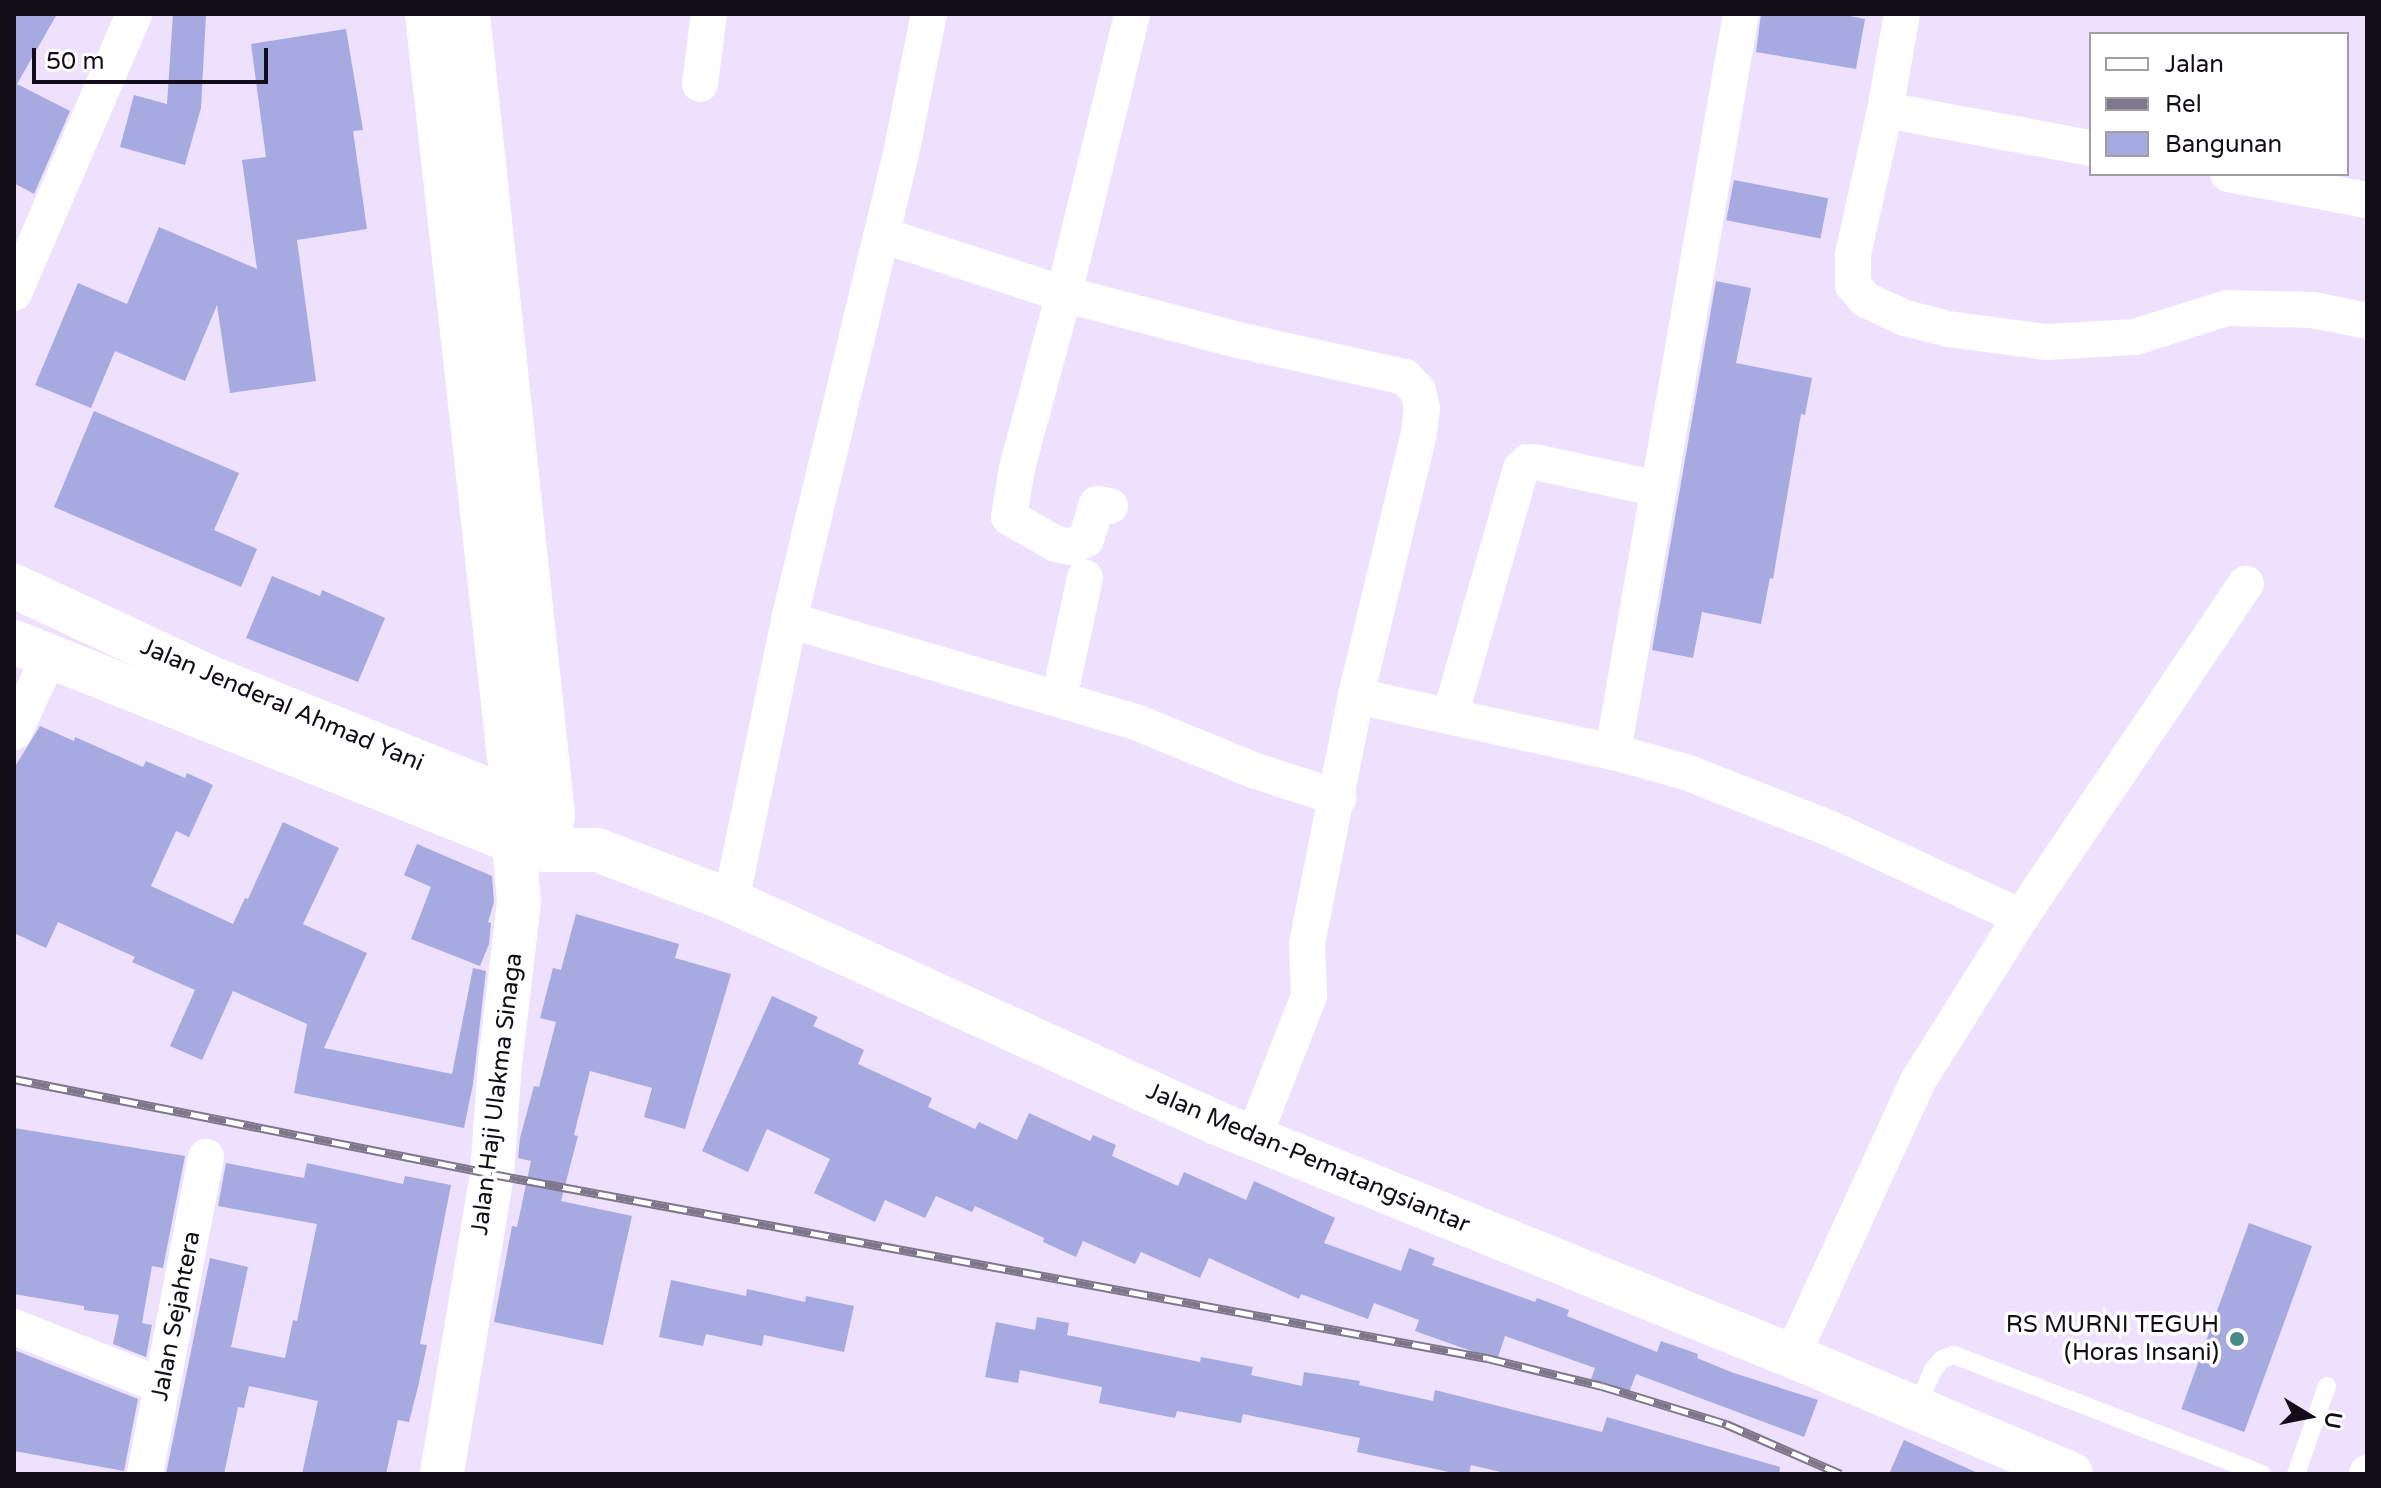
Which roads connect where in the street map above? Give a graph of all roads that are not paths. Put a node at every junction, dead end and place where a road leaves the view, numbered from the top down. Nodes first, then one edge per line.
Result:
1 (134, 14) edge
2 (427, 14) edge
3 (468, 14) edge
4 (709, 14) edge
5 (929, 14) edge
6 (1132, 14) edge
7 (1741, 14) edge
8 (1902, 14) edge
9 (700, 84) dead end
10 (1885, 110) junction
11 (2089, 148) edge
12 (2239, 176) edge
13 (2367, 200) edge
14 (882, 235) junction
15 (14, 293) edge
16 (1064, 294) junction
17 (2367, 321) edge
18 (1658, 489) junction
19 (1110, 506) dead end
20 (1085, 578) dead end
21 (2246, 584) dead end
22 (14, 586) edge
23 (789, 620) junction
24 (31, 650) edge
25 (1356, 696) junction
26 (1059, 699) junction
27 (1450, 716) junction
28 (14, 732) edge
29 (1613, 752) junction
30 (1339, 798) junction
31 (533, 828) junction
32 (731, 901) junction
33 (2021, 917) junction
34 (1253, 1139) junction
35 (206, 1157) dead end
36 (14, 1327) edge
37 (1792, 1356) junction
38 (162, 1386) junction
39 (2327, 1386) dead end
40 (1916, 1408) junction
41 (145, 1474) edge
42 (442, 1474) edge
43 (2071, 1474) edge
44 (2262, 1474) edge
45 (2296, 1474) edge

1 - 15 street
2 - 31 main road
3 - 31 main road
4 - 9 street
5 - 14 street
6 - 16 street
7 - 18 street
8 - 10 street
10 - 11 street
10 - 17 street
12 - 13 street
14 - 16 street
14 - 23 street
16 - 19 street
16 - 25 street
18 - 27 street
18 - 29 street
20 - 26 street
21 - 33 street
22 - 31 main road, Jalan Jenderal Ahmad Yani
23 - 26 street
23 - 32 street
24 - 28 street
24 - 31 main road, Jalan Jenderal Ahmad Yani
25 - 27 street
25 - 30 street
26 - 30 street
27 - 29 street
29 - 33 street
30 - 34 street
31 - 32 main road, Jalan Medan-Pematangsiantar
31 - 42 main road, Jalan Haji Ulakma Sinaga
32 - 34 main road, Jalan Medan-Pematangsiantar
33 - 37 street
34 - 37 main road, Jalan Medan-Pematangsiantar
35 - 38 street, Jalan Sejahtera
36 - 38 street
37 - 40 main road, Jalan Medan-Pematangsiantar
38 - 41 street, Jalan Sejahtera
39 - 45 lane
40 - 43 main road, Jalan Medan-Pematangsiantar
40 - 44 lane

